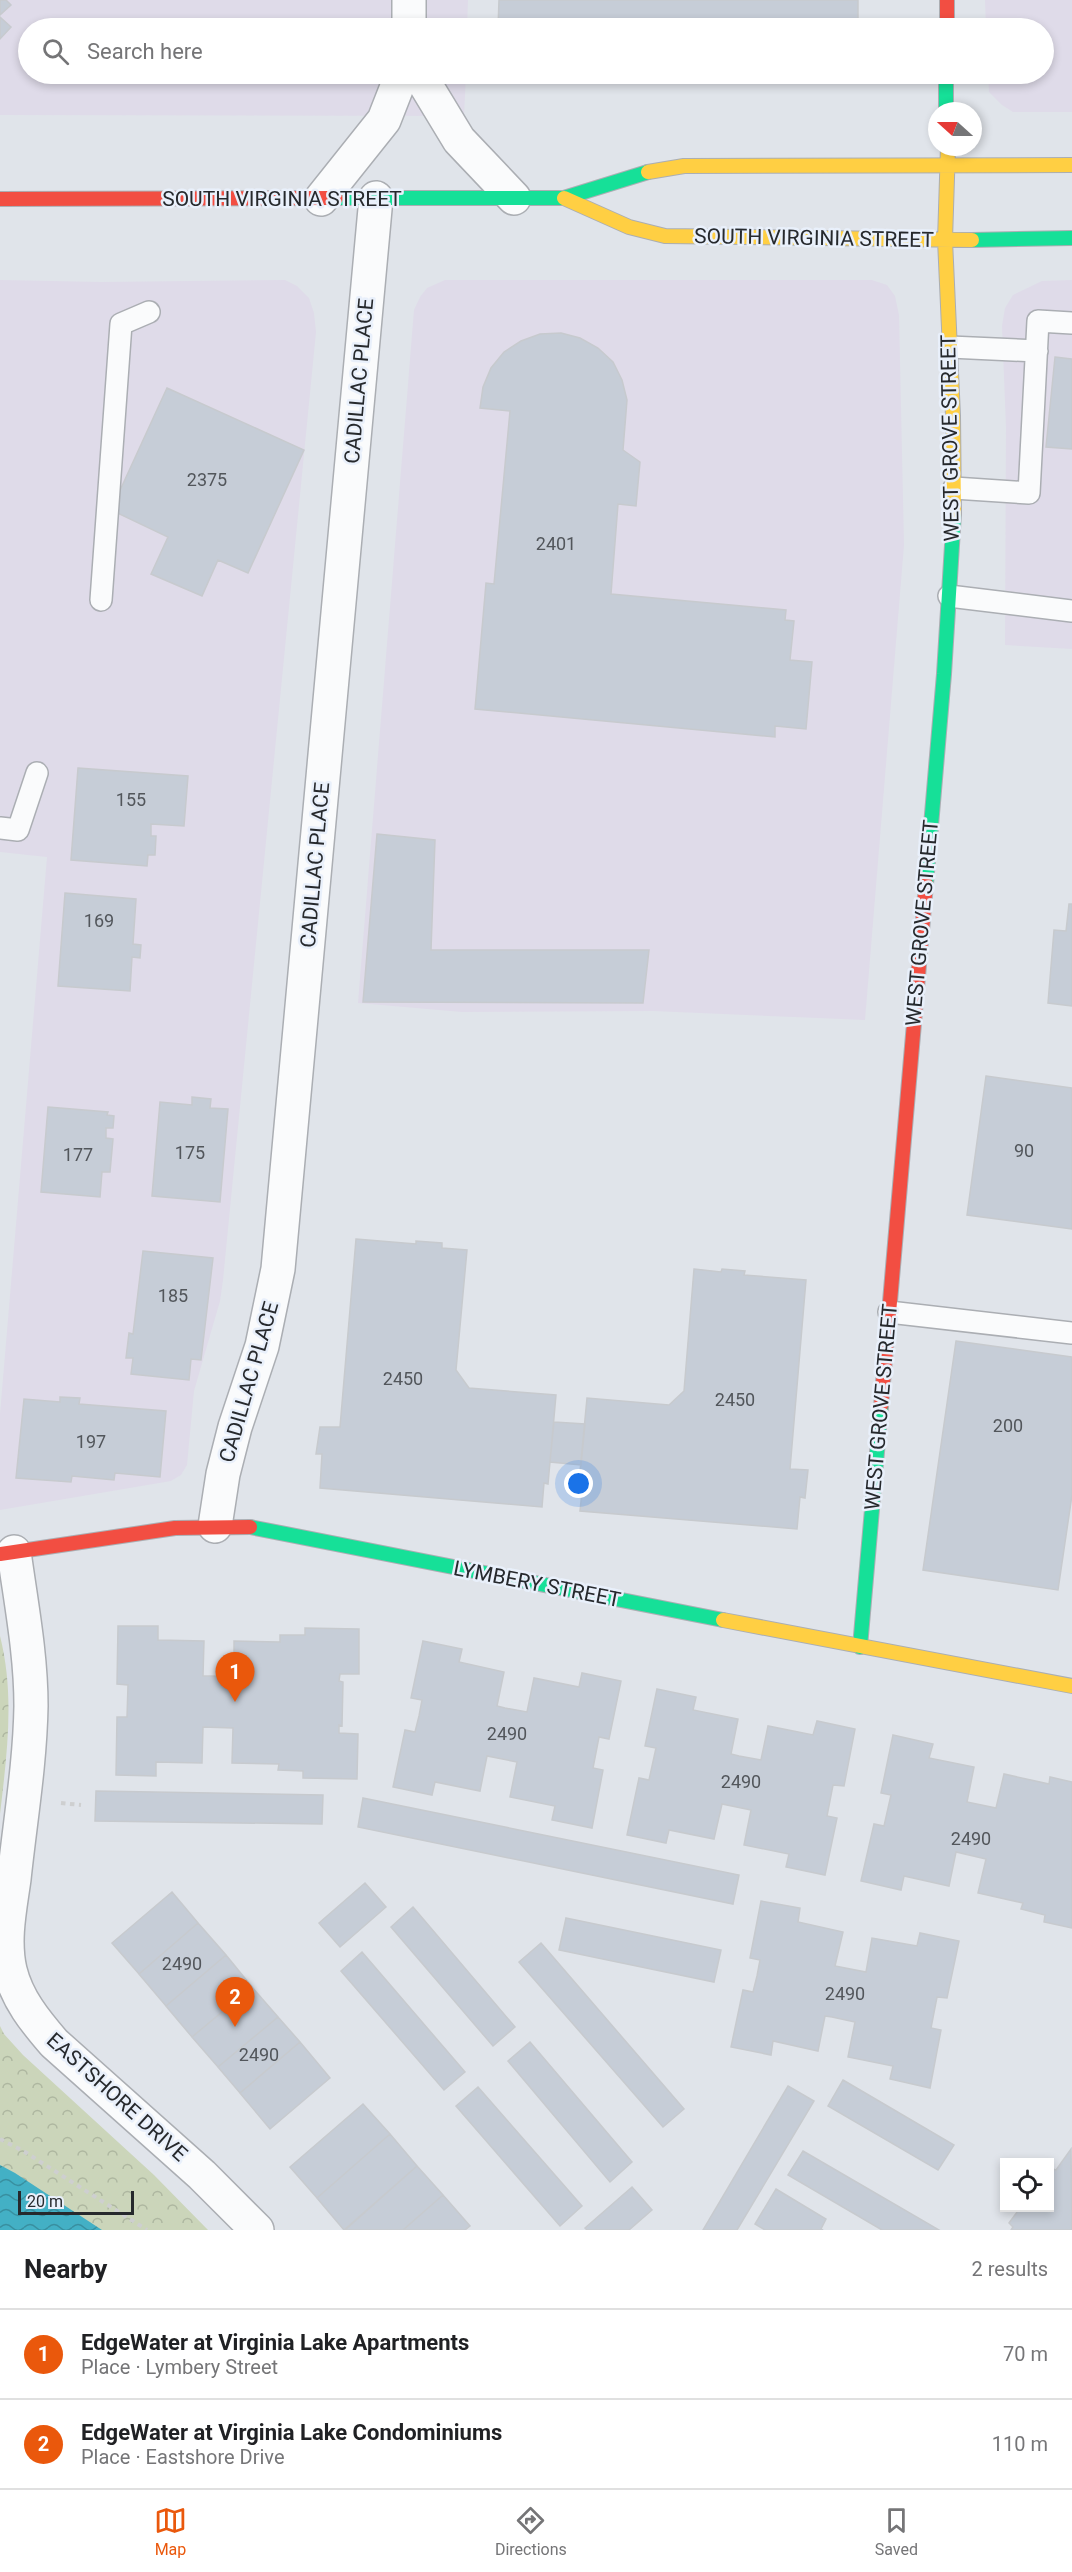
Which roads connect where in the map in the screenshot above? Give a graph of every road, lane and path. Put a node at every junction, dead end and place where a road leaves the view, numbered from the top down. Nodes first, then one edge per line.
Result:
1 (409, 0) edge
2 (947, 0) edge
3 (409, 18) edge
4 (946, 18) edge
5 (398, 84) edge
6 (425, 84) edge
7 (946, 84) edge
8 (946, 102) edge
9 (948, 156) edge
10 (1072, 165) edge
11 (949, 166) junction
12 (321, 198) junction
13 (376, 198) junction
14 (514, 198) junction
15 (564, 198) junction
16 (0, 199) edge
17 (1072, 238) edge
18 (945, 240) junction
19 (149, 312) dead end
20 (1072, 323) edge
21 (950, 347) junction
22 (1037, 351) junction
23 (954, 488) junction
24 (949, 596) junction
25 (101, 600) dead end
26 (1072, 610) edge
27 (37, 773) dead end
28 (0, 828) edge
29 (889, 1312) junction
30 (1072, 1333) edge
31 (215, 1526) junction
32 (7, 1553) edge
33 (860, 1647) junction
34 (1072, 1686) edge
35 (61, 1803) dead end
36 (81, 1805) dead end
37 (0, 2139) edge
38 (147, 2230) edge
39 (257, 2230) edge

1 - 3 street
2 - 4 street
5 - 12 street
6 - 14 street
7 - 8 street
9 - 11 street, WEST GROVE STREET
10 - 11 street, SOUTH VIRGINIA STREET
11 - 15 street, SOUTH VIRGINIA STREET
11 - 18 street, WEST GROVE STREET
12 - 13 street, SOUTH VIRGINIA STREET
12 - 16 street, SOUTH VIRGINIA STREET
13 - 14 street, SOUTH VIRGINIA STREET
13 - 31 street, CADILLAC PLACE
14 - 15 street, SOUTH VIRGINIA STREET
15 - 18 street, SOUTH VIRGINIA STREET
17 - 18 street, SOUTH VIRGINIA STREET
18 - 21 street, WEST GROVE STREET
19 - 25 lane
20 - 22 lane
21 - 22 lane
21 - 23 street, WEST GROVE STREET
22 - 23 lane
23 - 24 street, WEST GROVE STREET
24 - 26 lane
24 - 29 street, WEST GROVE STREET
27 - 28 lane
29 - 30 lane
29 - 33 street, WEST GROVE STREET
31 - 32 street, LYMBERY STREET
31 - 33 street, LYMBERY STREET
32 - 39 street, EASTSHORE DRIVE
33 - 34 street, LYMBERY STREET
35 - 36 path
37 - 38 path

